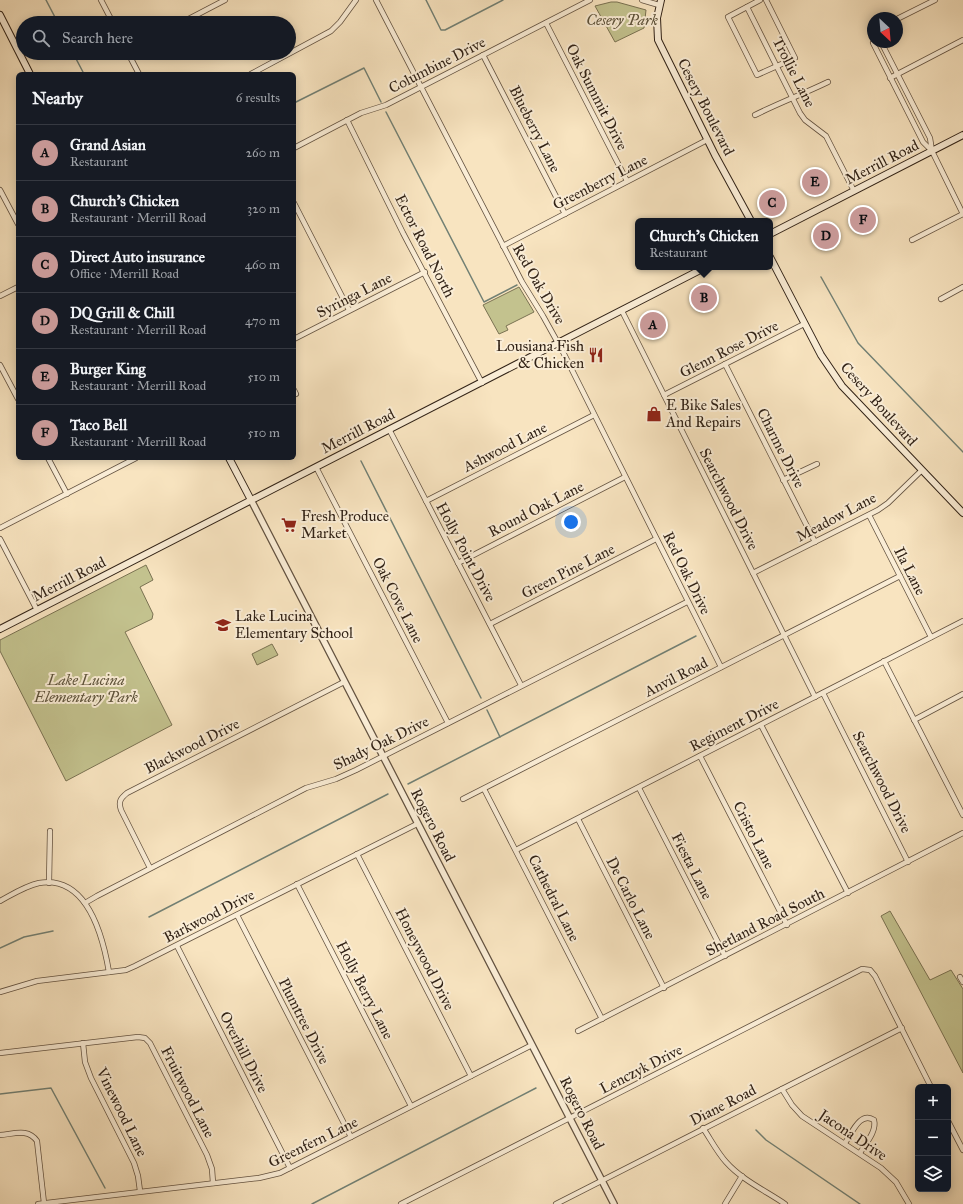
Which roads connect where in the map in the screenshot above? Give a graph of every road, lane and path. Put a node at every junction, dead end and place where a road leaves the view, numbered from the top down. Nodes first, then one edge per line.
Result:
1 (101, 0) edge
2 (225, 0) edge
3 (356, 0) edge
4 (376, 0) edge
5 (590, 0) edge
6 (642, 0) edge
7 (760, 0) edge
8 (766, 0) edge
9 (935, 0) edge
10 (660, 3) edge
11 (747, 7) junction
12 (0, 15) edge
13 (109, 16) edge
14 (194, 16) edge
15 (903, 16) edge
16 (546, 23) junction
17 (2, 25) edge
18 (963, 40) edge
19 (875, 48) edge
20 (884, 48) edge
21 (16, 50) edge
22 (296, 50) edge
23 (484, 56) junction
24 (22, 60) edge
25 (132, 60) edge
26 (277, 60) edge
27 (777, 66) junction
28 (29, 72) edge
29 (138, 72) edge
30 (255, 72) edge
31 (898, 74) junction
32 (890, 78) junction
33 (828, 82) dead end
34 (421, 88) junction
35 (792, 98) junction
36 (755, 115) dead end
37 (347, 120) junction
38 (963, 135) edge
39 (708, 140) junction
40 (296, 147) edge
41 (932, 151) junction
42 (628, 181) junction
43 (0, 190) edge
44 (854, 191) junction
45 (296, 207) edge
46 (565, 214) junction
47 (963, 214) edge
48 (749, 218) edge
49 (16, 220) edge
50 (773, 232) edge
51 (912, 240) dead end
52 (504, 246) junction
53 (773, 263) edge
54 (700, 270) edge
55 (425, 272) junction
56 (963, 287) edge
57 (16, 288) edge
58 (0, 296) edge
59 (941, 299) dead end
60 (349, 310) junction
61 (622, 311) junction
62 (804, 324) junction
63 (296, 338) edge
64 (558, 343) junction
65 (725, 364) junction
66 (0, 365) edge
67 (482, 383) junction
68 (16, 395) edge
69 (664, 395) junction
70 (594, 415) junction
71 (389, 429) junction
72 (49, 460) edge
73 (132, 460) edge
74 (230, 460) edge
75 (817, 464) dead end
76 (316, 467) junction
77 (922, 470) junction
78 (625, 477) junction
79 (783, 480) junction
80 (67, 494) junction
81 (251, 500) junction
82 (426, 501) junction
83 (963, 514) edge
84 (869, 515) junction
85 (0, 528) edge
86 (0, 539) edge
87 (656, 539) junction
88 (814, 542) junction
89 (458, 563) junction
90 (753, 573) junction
91 (900, 576) junction
92 (687, 602) junction
93 (37, 610) junction
94 (963, 621) edge
95 (490, 624) junction
96 (0, 629) edge
97 (784, 635) junction
98 (930, 637) junction
99 (884, 661) junction
100 (720, 668) junction
101 (344, 682) junction
102 (521, 685) junction
103 (823, 693) junction
104 (963, 694) edge
105 (815, 697) junction
106 (914, 720) junction
107 (448, 723) junction
108 (761, 725) junction
109 (700, 756) junction
110 (383, 757) junction
111 (639, 788) junction
112 (484, 789) junction
113 (463, 799) dead end
114 (963, 815) edge
115 (578, 819) junction
116 (417, 824) junction
117 (50, 831) dead end
118 (963, 833) edge
119 (516, 850) junction
120 (358, 854) junction
121 (908, 862) junction
122 (150, 868) junction
123 (48, 883) junction
124 (297, 884) junction
125 (848, 893) junction
126 (0, 900) edge
127 (85, 903) junction
128 (237, 916) junction
129 (787, 924) junction
130 (177, 946) junction
131 (725, 956) junction
132 (109, 972) junction
133 (664, 988) junction
134 (0, 992) edge
135 (602, 1019) junction
136 (902, 1028) junction
137 (578, 1031) dead end
138 (83, 1043) junction
139 (532, 1045) junction
140 (0, 1053) edge
141 (471, 1076) junction
142 (930, 1084) edge
143 (782, 1089) junction
144 (411, 1106) junction
145 (570, 1118) junction
146 (951, 1126) edge
147 (704, 1128) junction
148 (0, 1135) edge
149 (351, 1137) junction
150 (845, 1143) junction
151 (963, 1150) edge
152 (860, 1153) junction
153 (290, 1168) junction
154 (742, 1176) junction
155 (602, 1181) junction
156 (213, 1183) junction
157 (140, 1191) junction
158 (44, 1203) edge
159 (38, 1204) edge
160 (402, 1204) edge
161 (556, 1204) edge
162 (614, 1204) edge
163 (724, 1204) edge
164 (785, 1204) edge
165 (909, 1204) edge

1 - 13 street
2 - 14 street
3 - 22 street
4 - 34 street, Red Oak Drive
5 - 16 street, Columbine Drive
6 - 10 street
7 - 11 street
8 - 27 street
9 - 15 street
10 - 39 main road, Cesery Boulevard
11 - 27 street, Trollie Lane
11 - 27 street
12 - 17 main road
16 - 23 street, Columbine Drive
16 - 42 street, Oak Summit Drive
17 - 21 main road
18 - 31 street
19 - 32 street
20 - 31 street
23 - 34 street, Columbine Drive
23 - 46 street, Blueberry Lane
24 - 28 main road
25 - 29 street
26 - 30 street
27 - 35 street, Trollie Lane
31 - 32 street
31 - 41 street
32 - 41 street
33 - 35 street
34 - 37 street, Columbine Drive
34 - 52 street, Red Oak Drive
35 - 36 street
35 - 44 street, Trollie Lane
37 - 40 street, Columbine Drive
37 - 55 street, Ector Road North
38 - 41 main road, Merrill Road
39 - 42 street, Greenberry Lane
39 - 48 main road, Cesery Boulevard
41 - 44 main road, Merrill Road
41 - 47 street
42 - 46 street, Greenberry Lane
43 - 49 street
44 - 50 main road, Merrill Road
45 - 60 street
46 - 52 street, Greenberry Lane
47 - 51 street
52 - 64 street, Red Oak Drive
53 - 62 main road, Cesery Boulevard
54 - 61 main road, Merrill Road
55 - 60 street, Syringa Lane
55 - 67 street, Ector Road North
56 - 59 street
57 - 58 street
60 - 63 street, Syringa Lane
61 - 64 main road, Merrill Road
61 - 69 street, Searchwood Drive
62 - 65 street, Glenn Rose Drive
62 - 77 main road, Cesery Boulevard
64 - 67 main road, Merrill Road
64 - 70 street, Red Oak Drive
65 - 69 street, Glenn Rose Drive
65 - 79 street, Charme Drive
66 - 68 street
67 - 71 main road, Merrill Road
69 - 90 street, Searchwood Drive
70 - 78 street, Red Oak Drive
70 - 82 street, Ashwood Lane
71 - 76 main road, Merrill Road
71 - 82 street, Holly Point Drive
72 - 80 street
73 - 80 street
74 - 81 main road, Rogero Road
75 - 79 street
76 - 81 main road, Merrill Road
76 - 107 street, Oak Cove Lane
77 - 83 main road, Cesery Boulevard
77 - 84 street, Meadow Lane
78 - 87 street, Red Oak Drive
78 - 89 street, Round Oak Lane
79 - 88 street, Charme Drive
80 - 85 street
81 - 93 main road, Merrill Road
81 - 101 street, Rogero Road
82 - 89 street, Holly Point Drive
84 - 88 street, Meadow Lane
84 - 91 street, Ila Lane
86 - 93 street
87 - 92 street, Red Oak Drive
87 - 95 street, Green Pine Lane
88 - 90 street, Meadow Lane
89 - 95 street, Holly Point Drive
90 - 97 street, Searchwood Drive
91 - 97 street, Anvil Road
91 - 98 street, Ila Lane
92 - 100 street, Red Oak Drive
92 - 102 street, Shady Oak Drive
93 - 96 main road, Merrill Road
94 - 98 street, Regiment Drive
95 - 102 street, Holly Point Drive
97 - 100 street, Anvil Road
97 - 105 street, Searchwood Drive
98 - 99 street, Regiment Drive
99 - 103 street, Regiment Drive
99 - 106 street
100 - 112 street, Anvil Road
101 - 110 street, Rogero Road
101 - 122 street, Blackwood Drive
102 - 107 street, Shady Oak Drive
103 - 105 street, Regiment Drive
103 - 121 street, Searchwood Drive
104 - 106 street
105 - 108 street, Regiment Drive
106 - 114 street
107 - 110 street, Shady Oak Drive
108 - 109 street, Regiment Drive
108 - 125 street
109 - 111 street, Regiment Drive
109 - 129 street, Cristo Lane
110 - 116 street, Rogero Road
110 - 122 street, Shady Oak Drive
111 - 115 street, Regiment Drive
111 - 131 street, Fiesta Lane
112 - 113 street, Anvil Road
112 - 119 street, Cathedral Lane
115 - 119 street, Regiment Drive
115 - 133 street, De Carlo Lane
116 - 120 street, Barkwood Drive
116 - 139 street, Rogero Road
117 - 123 street
118 - 121 street, Shetland Road South
119 - 135 street, Cathedral Lane
120 - 124 street, Barkwood Drive
120 - 141 street, Honeywood Drive
121 - 125 street, Shetland Road South
122 - 127 street, Shady Oak Drive
123 - 126 street
123 - 127 street
124 - 128 street, Barkwood Drive
124 - 144 street, Holly Berry Lane
125 - 129 street, Shetland Road South
127 - 132 street
128 - 130 street, Barkwood Drive
128 - 149 street, Plumtree Drive
129 - 131 street, Shetland Road South
130 - 132 street, Barkwood Drive
130 - 153 street, Overhill Drive
131 - 133 street, Shetland Road South
132 - 134 street, Barkwood Drive
133 - 135 street, Shetland Road South
135 - 137 street, Shetland Road South
136 - 142 street
136 - 143 street, Diane Road
136 - 145 street, Lenczyk Drive
138 - 140 street, Fruitwood Lane
138 - 156 street, Fruitwood Lane
138 - 157 street, Vinewood Lane
139 - 141 street, Greenfern Lane
139 - 145 street, Rogero Road
141 - 144 street, Greenfern Lane
143 - 147 street, Diane Road
143 - 150 street, Jacona Drive
144 - 149 street, Greenfern Lane
145 - 155 street, Rogero Road
145 - 160 street, Lenczyk Drive
146 - 151 street
147 - 154 street
147 - 155 street, Diane Road
148 - 158 street
149 - 153 street, Greenfern Lane
150 - 152 street, Jacona Drive
150 - 152 street
152 - 165 street, Jacona Drive
153 - 156 street, Greenfern Lane
154 - 163 street
154 - 164 street
155 - 161 street, Diane Road
155 - 162 street, Rogero Road
156 - 157 street, Greenfern Lane
157 - 158 street, Greenfern Lane
158 - 159 street, Greenfern Lane

